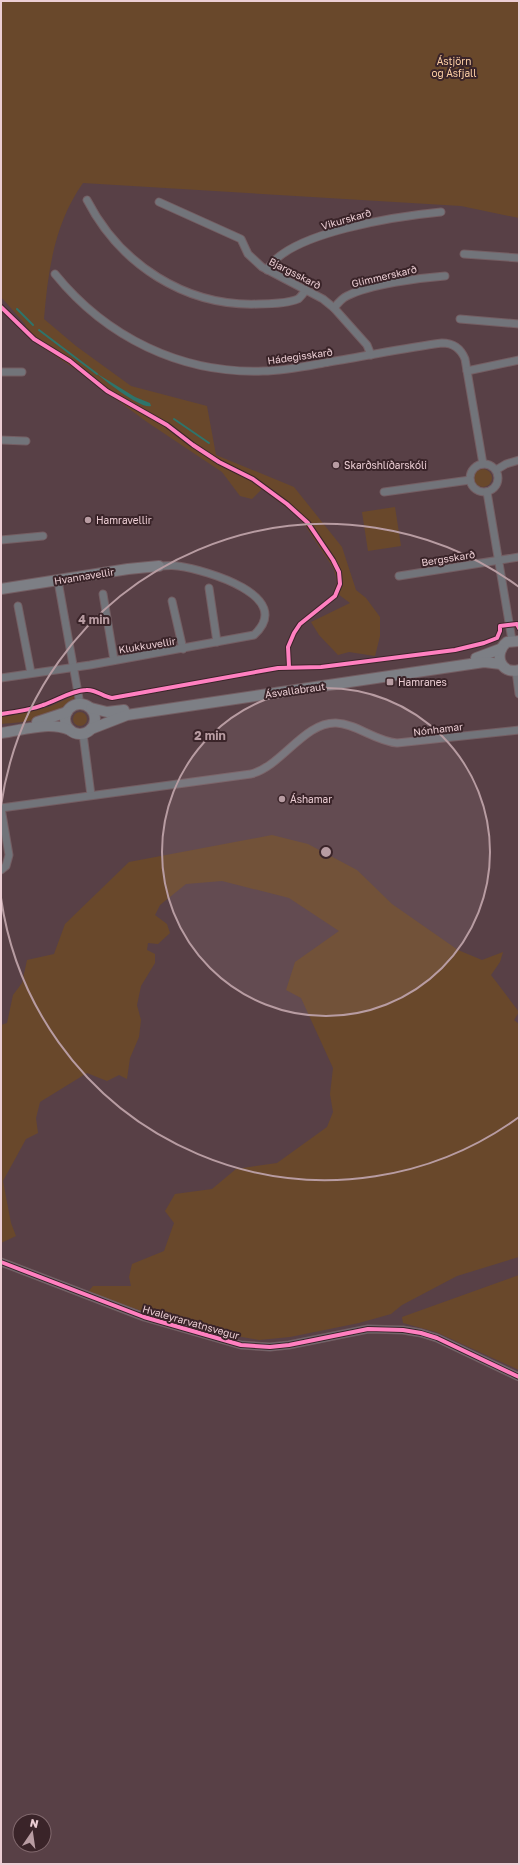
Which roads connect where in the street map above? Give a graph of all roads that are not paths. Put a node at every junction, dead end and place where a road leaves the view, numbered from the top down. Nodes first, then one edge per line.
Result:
1 (87, 200) dead end
2 (159, 202) dead end
3 (441, 212) dead end
4 (464, 254) dead end
5 (519, 258) edge
6 (267, 270) junction
7 (55, 274) dead end
8 (445, 276) dead end
9 (306, 290) junction
10 (334, 308) junction
11 (460, 319) dead end
12 (519, 324) edge
13 (371, 355) junction
14 (519, 360) edge
15 (467, 371) junction
16 (1, 372) edge
17 (22, 372) dead end
18 (1, 440) edge
19 (26, 441) dead end
20 (519, 460) edge
21 (483, 464) junction
22 (496, 470) junction
23 (470, 480) junction
24 (384, 492) dead end
25 (487, 492) junction
26 (43, 536) dead end
27 (1, 540) edge
28 (519, 557) edge
29 (499, 560) junction
30 (164, 566) joint
31 (399, 576) dead end
32 (58, 581) junction
33 (209, 588) dead end
34 (1, 589) edge
35 (103, 594) dead end
36 (172, 601) dead end
37 (18, 606) dead end
38 (515, 641) edge
39 (217, 642) junction
40 (182, 649) junction
41 (500, 649) junction
42 (114, 660) junction
43 (501, 664) junction
44 (73, 667) junction
45 (518, 671) edge
46 (31, 674) junction
47 (1, 678) edge
48 (519, 694) edge
49 (80, 704) junction
50 (91, 708) junction
51 (67, 712) junction
52 (1, 727) edge
53 (70, 730) junction
54 (519, 730) edge
55 (87, 731) junction
56 (1, 733) edge
57 (90, 795) junction
58 (1, 808) edge
59 (1, 870) edge
60 (1, 1262) edge
61 (519, 1377) edge

1 - 9 street
2 - 6 street, Bjargsskarð
3 - 6 street, Vikurskarð
4 - 5 street
6 - 9 street, Bjargsskarð
7 - 13 street, Hádegisskarð
8 - 10 street, Glimmerskarð
9 - 10 street, Bjargsskarð
10 - 13 street, Bjargsskarð
11 - 12 street
13 - 15 street, Hádegisskarð
14 - 15 street
15 - 21 street, Hádegisskarð
16 - 17 street
18 - 19 street
20 - 22 street
21 - 22 street
21 - 23 street
22 - 25 street
23 - 24 street
23 - 25 street
25 - 29 street
26 - 27 street
28 - 29 street, Bergsskarð
29 - 31 street, Bergsskarð
29 - 38 street
30 - 32 main road, Hvannavellir
30 - 39 street, Klukkuvellir
32 - 34 main road, Hvannavellir
32 - 44 street
33 - 39 street
35 - 42 street, Klukkuvellir
36 - 40 street, Klukkuvellir
37 - 46 street
38 - 41 main road, Ásvallabraut
39 - 40 street, Klukkuvellir
40 - 42 street, Klukkuvellir
41 - 43 main road
41 - 50 main road, Ásvallabraut
42 - 44 street, Klukkuvellir
43 - 45 main road
43 - 55 main road, Ásvallabraut
44 - 46 street, Klukkuvellir
44 - 49 street
45 - 48 street
46 - 47 street, Klukkuvellir
49 - 50 main road
49 - 51 main road
50 - 55 main road
51 - 52 main road
51 - 53 main road
53 - 55 main road
53 - 56 main road
54 - 57 street, Nónhamar
55 - 57 street
57 - 58 street
58 - 59 street
60 - 61 street, Hvaleyrarvatnsvegur

